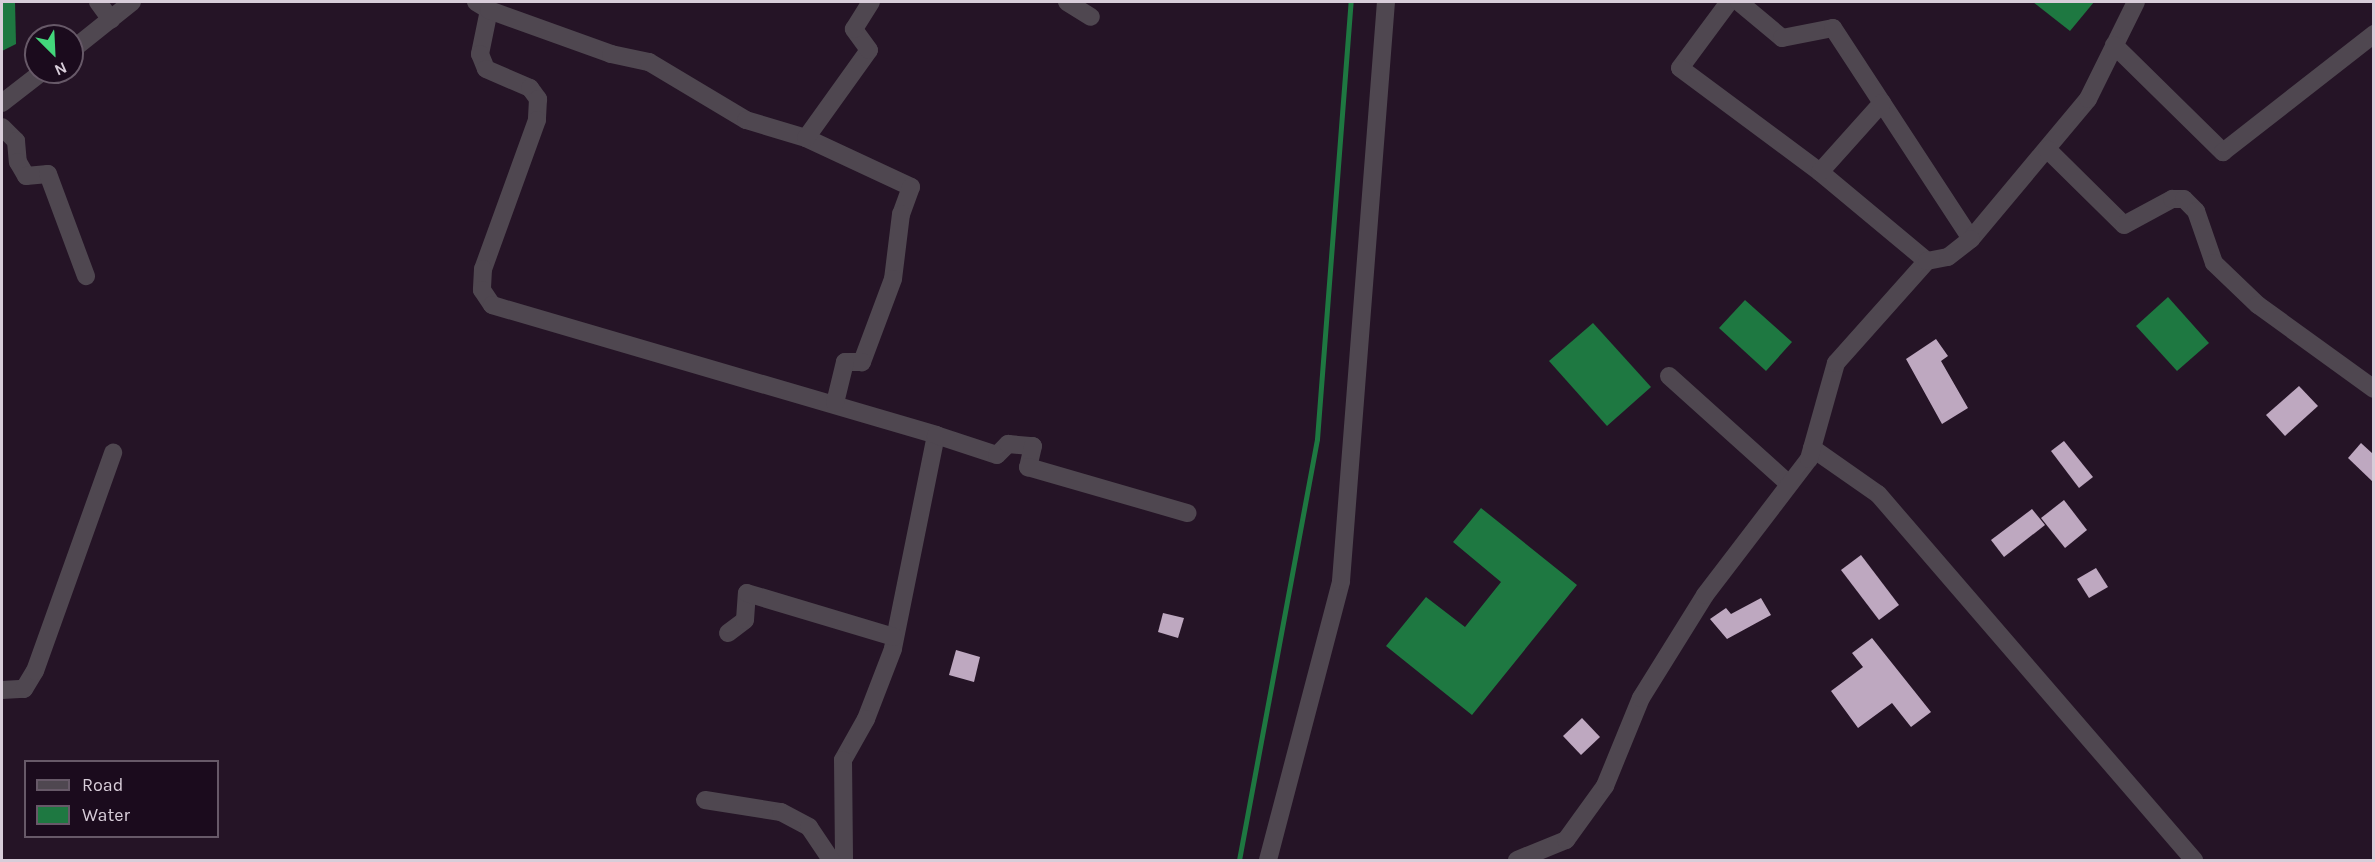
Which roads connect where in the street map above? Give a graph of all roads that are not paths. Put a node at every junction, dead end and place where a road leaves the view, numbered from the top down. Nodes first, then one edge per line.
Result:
1 (98, 2) edge
2 (132, 2) edge
3 (871, 2) edge
4 (1067, 2) edge
5 (1386, 2) edge
6 (1729, 2) edge
7 (1739, 2) edge
8 (2136, 2) edge
9 (482, 6) edge
10 (1090, 17) dead end
11 (111, 20) junction
12 (2373, 34) edge
13 (84, 41) edge
14 (2114, 45) junction
15 (27, 84) edge
16 (2, 103) edge
17 (1882, 103) junction
18 (2, 127) edge
19 (806, 138) junction
20 (2047, 148) junction
21 (1820, 171) junction
22 (1971, 239) junction
23 (1927, 261) junction
24 (86, 276) dead end
25 (1669, 376) dead end
26 (2373, 389) edge
27 (835, 403) junction
28 (936, 435) junction
29 (1812, 448) junction
30 (113, 453) dead end
31 (1789, 484) junction
32 (1187, 513) dead end
33 (728, 633) dead end
34 (894, 637) junction
35 (2, 690) edge
36 (705, 800) dead end
37 (831, 861) edge
38 (844, 861) edge
39 (1268, 861) edge
40 (1517, 861) edge
41 (2194, 861) edge

1 - 11 street
2 - 11 street
3 - 19 street
4 - 10 street
5 - 39 street
6 - 21 street
7 - 17 street
8 - 14 street
9 - 19 street
9 - 27 street
11 - 13 street
12 - 14 street
14 - 20 street
15 - 16 street
17 - 21 street
17 - 22 street
18 - 24 street
19 - 27 street
20 - 22 street
20 - 26 street
21 - 23 street
22 - 23 street
23 - 29 street
25 - 31 street
27 - 28 street
28 - 32 street
28 - 34 street
29 - 31 street
29 - 41 street
30 - 35 street
31 - 40 street
33 - 34 street
34 - 38 street
36 - 37 street

